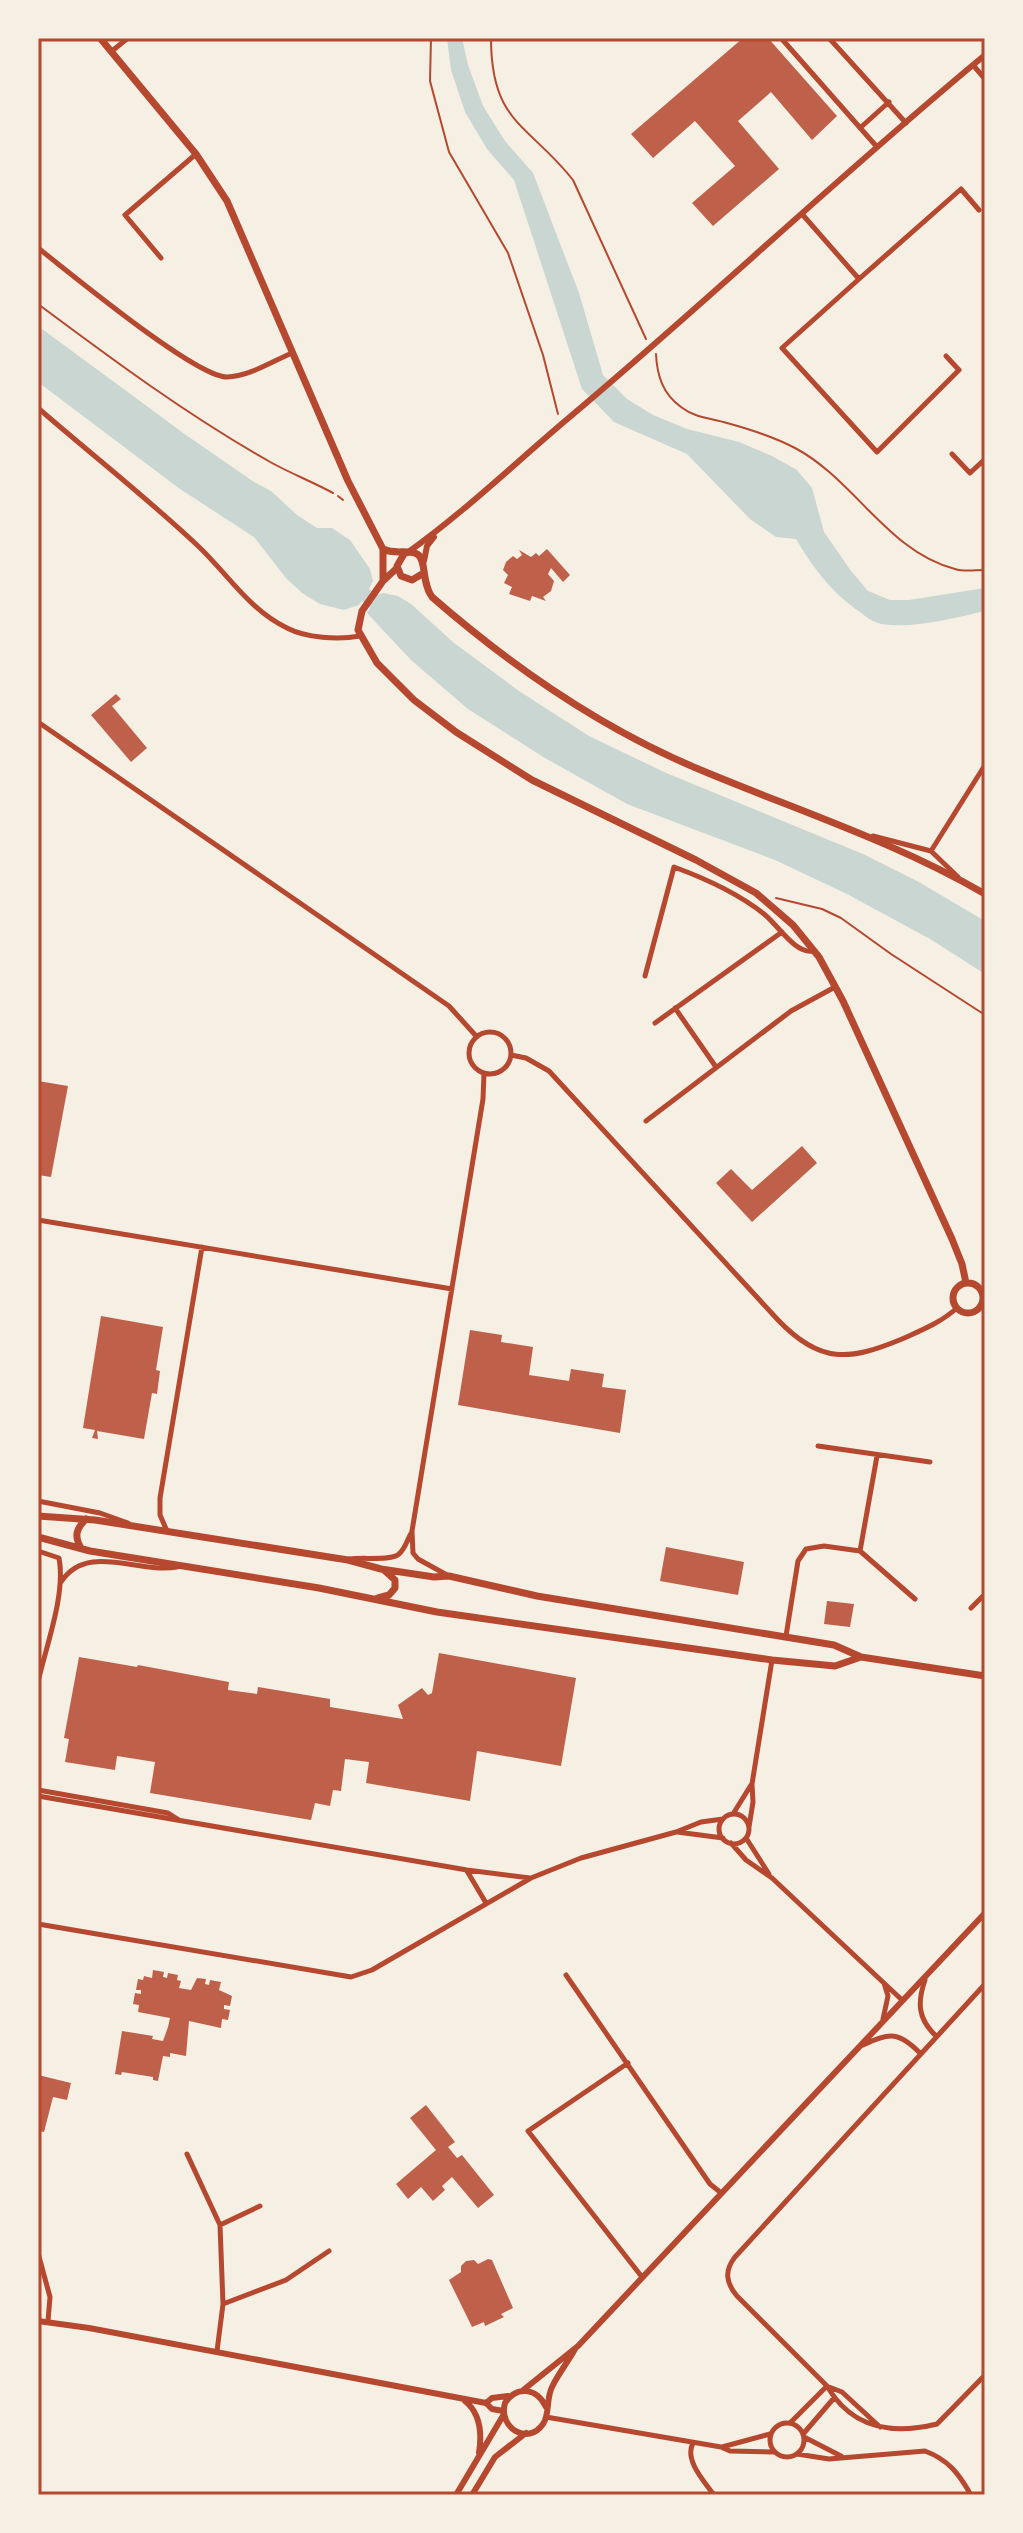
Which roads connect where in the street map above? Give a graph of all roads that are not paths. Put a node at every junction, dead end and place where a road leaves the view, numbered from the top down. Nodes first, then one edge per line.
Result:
1 (100, 38) edge
2 (128, 38) edge
3 (781, 38) edge
4 (829, 38) edge
5 (112, 51) junction
6 (985, 55) edge
7 (973, 65) junction
8 (985, 79) edge
9 (889, 102) junction
10 (906, 123) junction
11 (860, 128) junction
12 (878, 148) junction
13 (196, 154) junction
14 (979, 210) dead end
15 (802, 214) junction
16 (38, 248) edge
17 (161, 258) dead end
18 (859, 279) junction
19 (292, 353) junction
20 (946, 356) dead end
21 (38, 408) edge
22 (952, 454) dead end
23 (985, 459) edge
24 (338, 496) road end
25 (343, 500) dead end
26 (436, 534) junction
27 (384, 552) junction
28 (407, 553) junction
29 (424, 561) junction
30 (397, 567) junction
31 (422, 574) junction
32 (383, 581) junction
33 (360, 636) junction
34 (38, 722) edge
35 (985, 765) edge
36 (861, 833) junction
37 (931, 851) junction
38 (962, 881) junction
39 (985, 894) edge
40 (782, 932) junction
41 (813, 951) junction
42 (645, 976) dead end
43 (835, 987) junction
44 (675, 1008) junction
45 (655, 1023) dead end
46 (477, 1037) junction
47 (511, 1055) junction
48 (716, 1067) junction
49 (484, 1073) junction
50 (646, 1121) dead end
51 (38, 1220) edge
52 (202, 1247) junction
53 (966, 1283) junction
54 (452, 1289) junction
55 (957, 1308) junction
56 (982, 1311) edge
57 (818, 1446) dead end
58 (877, 1456) junction
59 (930, 1462) dead end
60 (38, 1501) edge
61 (38, 1516) edge
62 (86, 1519) junction
63 (140, 1527) junction
64 (412, 1531) junction
65 (167, 1532) junction
66 (38, 1537) edge
67 (58, 1543) junction
68 (82, 1549) junction
69 (38, 1551) edge
70 (860, 1551) junction
71 (59, 1558) junction
72 (348, 1560) junction
73 (181, 1567) junction
74 (381, 1569) junction
75 (449, 1576) junction
76 (60, 1585) junction
77 (985, 1594) edge
78 (376, 1599) junction
79 (915, 1599) dead end
80 (971, 1608) dead end
81 (786, 1636) junction
82 (861, 1657) junction
83 (772, 1660) junction
84 (985, 1676) edge
85 (38, 1682) edge
86 (752, 1784) junction
87 (38, 1793) edge
88 (733, 1814) junction
89 (723, 1819) junction
90 (749, 1827) junction
91 (676, 1832) junction
92 (723, 1838) junction
93 (746, 1838) junction
94 (731, 1843) junction
95 (467, 1870) junction
96 (531, 1878) junction
97 (772, 1878) junction
98 (486, 1903) junction
99 (985, 1913) edge
100 (38, 1924) edge
101 (927, 1974) junction
102 (566, 1975) dead end
103 (883, 1982) junction
104 (985, 1984) edge
105 (902, 2000) junction
106 (881, 2023) junction
107 (936, 2036) junction
108 (858, 2047) junction
109 (920, 2053) junction
110 (628, 2063) junction
111 (187, 2154) dead end
112 (720, 2192) junction
113 (260, 2206) dead end
114 (220, 2225) junction
115 (329, 2251) dead end
116 (38, 2253) edge
117 (642, 2277) junction
118 (223, 2304) junction
119 (38, 2320) edge
120 (48, 2321) junction
121 (578, 2346) junction
122 (217, 2351) junction
123 (985, 2375) edge
124 (827, 2386) junction
125 (522, 2391) junction
126 (510, 2396) junction
127 (834, 2398) junction
128 (462, 2399) junction
129 (486, 2403) junction
130 (546, 2407) junction
131 (504, 2413) junction
132 (546, 2417) junction
133 (790, 2423) junction
134 (881, 2427) junction
135 (526, 2433) junction
136 (771, 2433) junction
137 (804, 2436) junction
138 (693, 2443) junction
139 (721, 2447) junction
140 (774, 2452) junction
141 (797, 2454) junction
142 (479, 2456) junction
143 (846, 2458) junction
144 (456, 2495) edge
145 (472, 2495) edge
146 (714, 2495) edge
147 (971, 2495) edge

1 - 5 main road
2 - 5 street
3 - 11 street
4 - 9 street
5 - 13 main road
6 - 7 street
7 - 8 street
7 - 10 street
9 - 10 street
9 - 11 street
10 - 12 street
11 - 12 street
12 - 15 street
13 - 17 street
13 - 19 main road
14 - 18 street
15 - 18 street
15 - 26 street
16 - 19 street
18 - 20 street
19 - 27 main road
21 - 33 street
22 - 23 street
24 - 25 lane
26 - 28 street
26 - 29 street
27 - 28 main road
27 - 30 main road
27 - 32 main road
28 - 29 main road
28 - 30 main road
29 - 31 main road
30 - 31 main road
30 - 32 main road
31 - 36 main road
32 - 33 main road
33 - 41 main road
34 - 46 street
35 - 37 street
36 - 37 street
36 - 38 main road
37 - 38 street
38 - 39 main road
40 - 41 street
40 - 42 street
40 - 44 street
41 - 43 main road
43 - 48 street
43 - 53 main road
44 - 45 street
44 - 48 street
46 - 47 street
46 - 49 street
47 - 49 street
47 - 55 street
48 - 50 street
49 - 54 street
51 - 52 street
52 - 54 street
52 - 65 street
53 - 55 main road
53 - 56 main road
54 - 64 street
55 - 56 main road
57 - 58 street
58 - 59 street
58 - 70 street
60 - 63 street
61 - 62 main road
62 - 63 main road
62 - 68 main road
63 - 65 main road
64 - 72 street
64 - 75 street
65 - 72 main road
66 - 67 main road
67 - 68 main road
67 - 71 street
68 - 73 main road
69 - 71 street
70 - 79 street
70 - 81 street
71 - 76 street
72 - 74 main road
73 - 76 street
73 - 78 main road
74 - 75 main road
74 - 78 main road
75 - 81 main road
76 - 85 street
77 - 80 street
78 - 83 main road
81 - 82 main road
82 - 83 main road
82 - 84 main road
83 - 86 street
86 - 88 street
86 - 90 street
87 - 95 street
88 - 89 street
88 - 90 street
89 - 91 street
89 - 92 street
90 - 93 street
91 - 92 street
91 - 96 street
92 - 94 street
93 - 94 street
93 - 97 street
94 - 97 street
95 - 96 street
95 - 98 street
96 - 98 street
97 - 103 street
98 - 100 street
99 - 101 street
101 - 105 street
101 - 107 street
102 - 110 street
103 - 105 street
103 - 106 street
104 - 107 street
105 - 106 street
106 - 108 street
107 - 109 street
108 - 109 street
108 - 112 street
109 - 124 street
110 - 112 street
110 - 117 street
111 - 114 street
112 - 117 street
113 - 114 street
114 - 118 street
115 - 118 street
116 - 120 street
117 - 121 street
118 - 122 street
119 - 120 street
120 - 122 street
121 - 125 street
121 - 130 street
122 - 128 street
123 - 134 street
124 - 127 street
124 - 133 street
124 - 134 street
125 - 126 street
125 - 130 street
126 - 129 street
126 - 131 street
127 - 134 street
127 - 137 street
128 - 129 street
128 - 142 street
129 - 131 street
130 - 132 street
131 - 135 street
131 - 142 street
132 - 135 street
132 - 138 street
133 - 136 street
133 - 137 street
135 - 145 street
136 - 139 street
136 - 140 street
137 - 141 street
137 - 143 street
138 - 139 street
138 - 146 street
139 - 140 street
140 - 141 street
141 - 143 street
142 - 144 street
143 - 147 street

